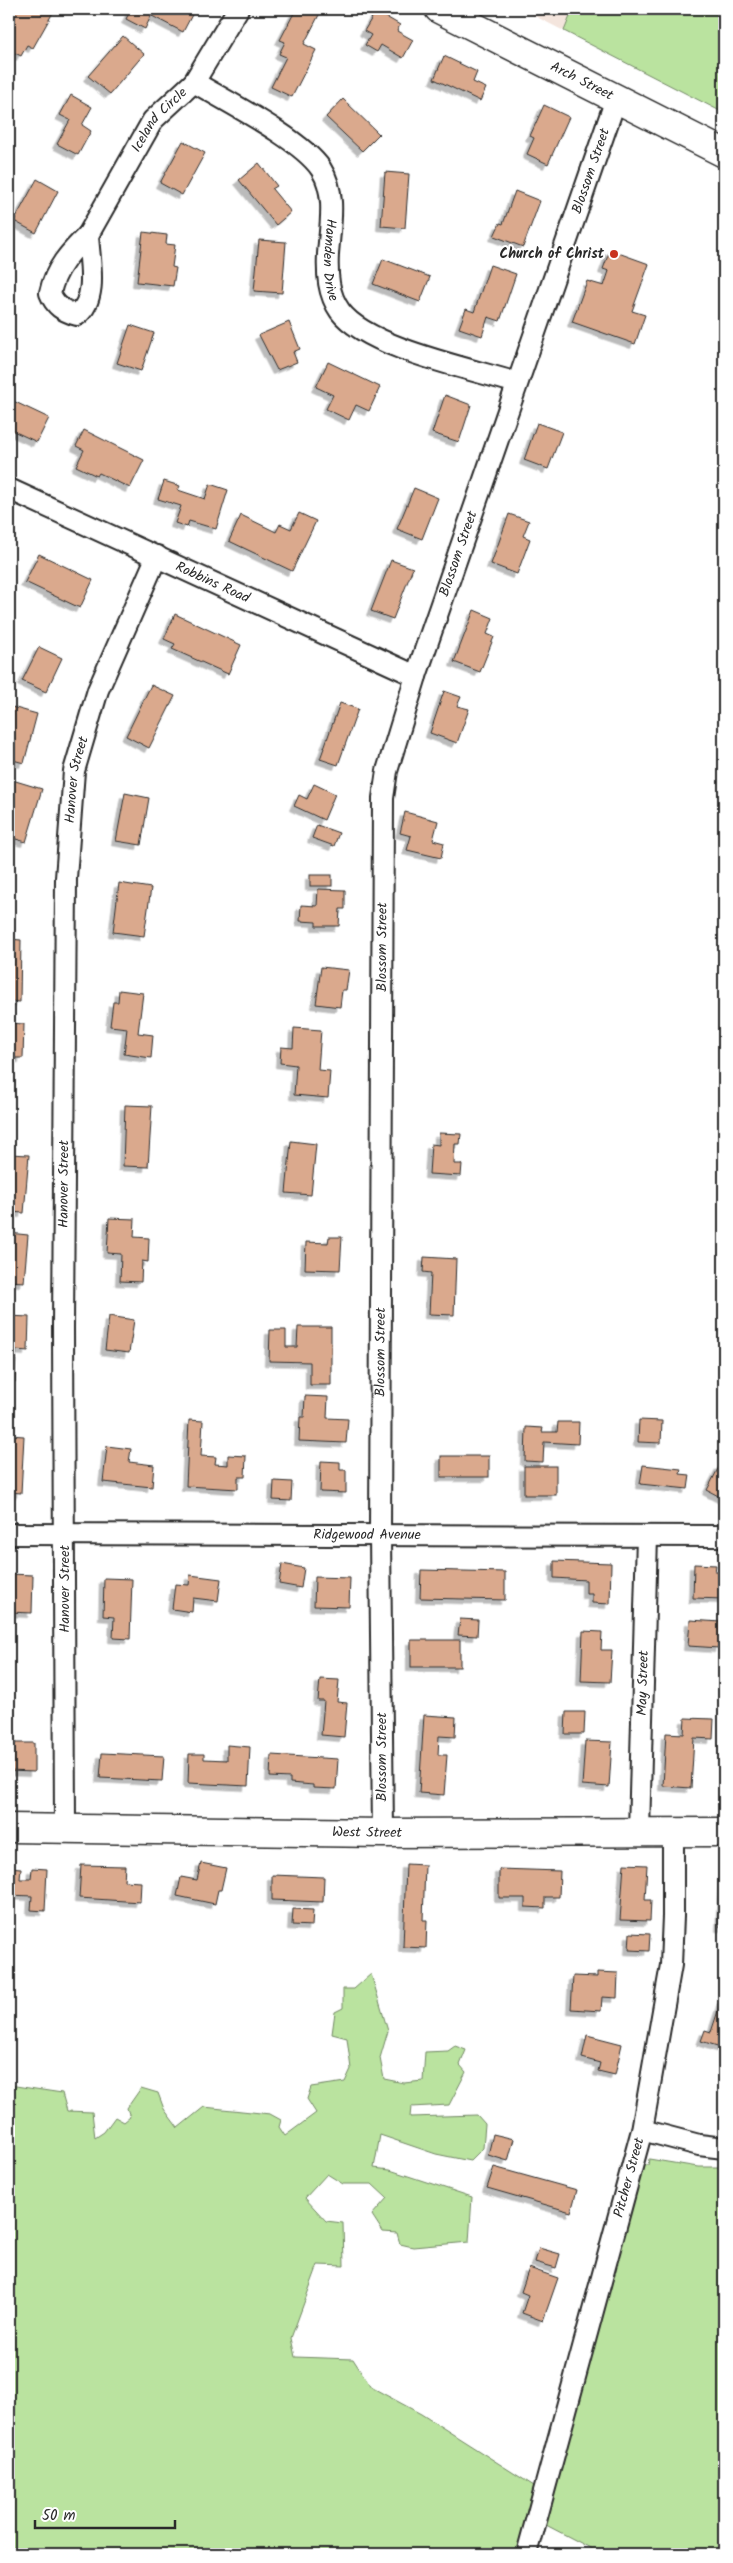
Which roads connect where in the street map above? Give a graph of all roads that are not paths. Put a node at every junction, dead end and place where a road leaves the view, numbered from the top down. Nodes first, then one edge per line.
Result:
1 (238, 9) edge
2 (439, 9) edge
3 (194, 82) junction
4 (616, 99) junction
5 (724, 154) edge
6 (88, 235) dead end
7 (517, 383) junction
8 (9, 489) edge
9 (157, 556) junction
10 (416, 676) junction
11 (9, 1534) edge
12 (380, 1535) junction
13 (65, 1536) junction
14 (647, 1536) junction
15 (724, 1536) edge
16 (9, 1828) edge
17 (65, 1828) junction
18 (639, 1831) junction
19 (672, 1832) junction
20 (724, 1832) edge
21 (383, 1833) junction
22 (642, 2130) junction
23 (724, 2148) edge
24 (527, 2554) edge

1 - 3 street, Iceland Circle
2 - 4 street, Arch Street
3 - 6 street, Iceland Circle
3 - 7 street, Hamden Drive
4 - 5 street, Arch Street
4 - 7 street, Blossom Street
7 - 10 street, Blossom Street
8 - 9 street, Robbins Road
9 - 10 street, Robbins Road
9 - 13 street, Hanover Street
10 - 12 street, Blossom Street
11 - 13 street, Ridgewood Avenue
12 - 13 street, Ridgewood Avenue
12 - 14 street, Ridgewood Avenue
12 - 21 street, Blossom Street
13 - 17 street, Hanover Street
14 - 15 street, Ridgewood Avenue
14 - 18 street, May Street
16 - 17 street, West Street
17 - 21 street, West Street
18 - 19 street, West Street
18 - 21 street, West Street
19 - 20 street, West Street
19 - 22 street, Pitcher Street
22 - 23 street
22 - 24 street, Pitcher Street

